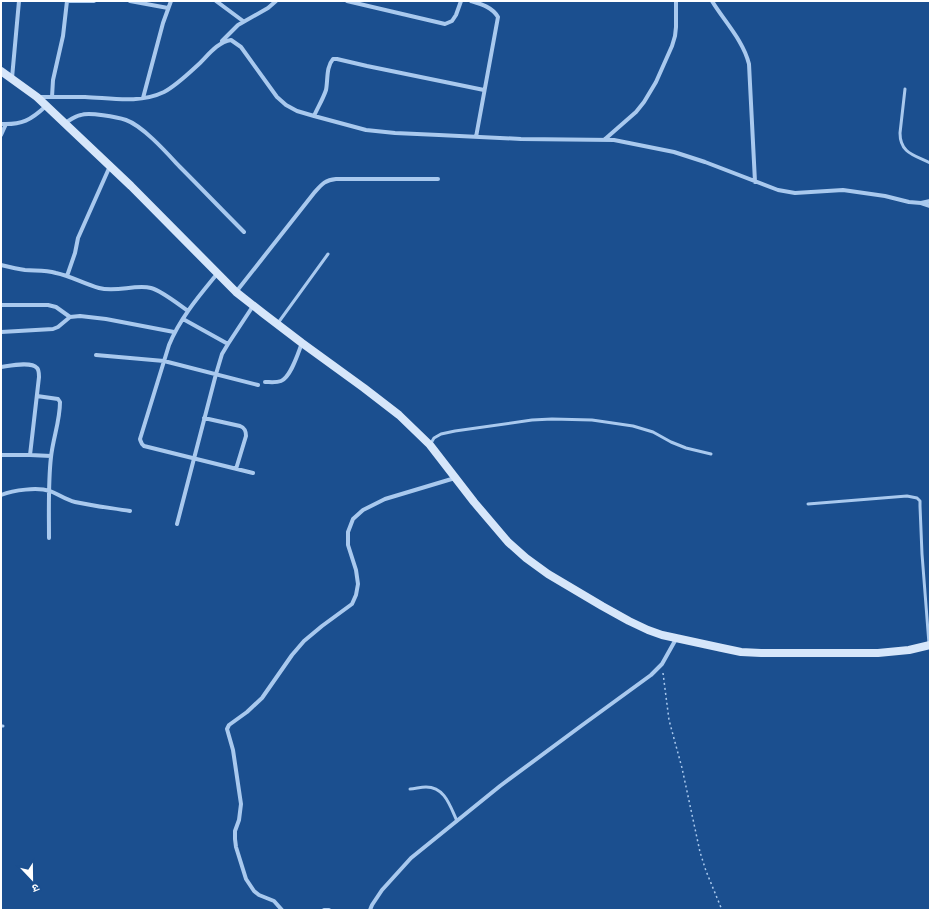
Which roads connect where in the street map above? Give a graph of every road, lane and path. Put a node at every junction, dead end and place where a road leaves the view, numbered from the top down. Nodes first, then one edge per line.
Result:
1 (18, 1) edge
2 (67, 1) edge
3 (94, 1) edge
4 (130, 1) edge
5 (170, 1) edge
6 (216, 1) edge
7 (276, 1) edge
8 (346, 1) edge
9 (461, 1) edge
10 (471, 1) edge
11 (676, 1) edge
12 (712, 1) edge
13 (357, 2) edge
14 (168, 8) junction
15 (243, 21) junction
16 (219, 44) junction
17 (1, 71) edge
18 (12, 78) junction
19 (905, 89) dead end
20 (484, 90) junction
21 (37, 97) junction
22 (52, 97) junction
23 (143, 98) junction
24 (46, 106) junction
25 (314, 116) junction
26 (64, 123) junction
27 (1, 124) edge
28 (6, 124) junction
29 (1, 135) edge
30 (476, 137) junction
31 (604, 140) junction
32 (930, 163) edge
33 (110, 166) junction
34 (438, 179) dead end
35 (755, 182) junction
36 (930, 201) edge
37 (921, 203) junction
38 (930, 206) edge
39 (244, 232) dead end
40 (328, 254) dead end
41 (1, 265) edge
42 (217, 274) junction
43 (67, 276) junction
44 (236, 292) junction
45 (1, 305) edge
46 (254, 306) junction
47 (188, 311) junction
48 (70, 317) junction
49 (183, 318) junction
50 (277, 324) junction
51 (1, 332) edge
52 (174, 332) junction
53 (302, 343) junction
54 (228, 344) junction
55 (96, 355) dead end
56 (164, 361) junction
57 (1, 367) edge
58 (216, 374) junction
59 (265, 382) dead end
60 (258, 385) dead end
61 (37, 396) junction
62 (204, 418) junction
63 (430, 445) junction
64 (711, 454) dead end
65 (1, 455) edge
66 (30, 455) junction
67 (51, 456) junction
68 (194, 458) junction
69 (236, 469) junction
70 (253, 473) dead end
71 (455, 478) junction
72 (49, 491) junction
73 (1, 494) edge
74 (808, 504) dead end
75 (130, 511) dead end
76 (178, 524) dead end
77 (48, 538) dead end
78 (676, 639) junction
79 (929, 645) edge
80 (662, 664) junction
81 (410, 790) dead end
82 (457, 821) junction
83 (282, 910) edge
84 (324, 910) edge
85 (329, 910) edge
86 (370, 910) edge
87 (722, 910) edge

1 - 18 street
2 - 3 street
2 - 22 street
4 - 14 street
5 - 14 street
6 - 15 street
7 - 15 street
8 - 13 street
9 - 13 street
10 - 20 street
11 - 31 street
12 - 35 street
14 - 23 street
15 - 16 street
16 - 23 street
16 - 25 street
17 - 18 street
18 - 21 street
19 - 32 lane
20 - 25 street
20 - 30 street
21 - 22 street
21 - 24 street
22 - 23 street
24 - 26 street
24 - 28 street
25 - 30 street
26 - 33 street
26 - 39 street
27 - 28 street
28 - 29 street
30 - 31 street
31 - 35 street
33 - 42 street
33 - 43 street
34 - 44 street
35 - 37 street
36 - 37 street
37 - 38 street
40 - 50 lane
41 - 43 street
42 - 44 street
42 - 47 street
43 - 47 street
44 - 46 street
45 - 48 street
46 - 50 street
46 - 54 street
47 - 49 street
48 - 51 street
48 - 52 street
49 - 52 street
49 - 54 street
50 - 53 street
52 - 56 street
53 - 59 street
53 - 63 street
54 - 58 street
55 - 56 street
56 - 58 street
56 - 68 street
57 - 61 street
58 - 60 street
58 - 62 street
61 - 66 street
61 - 67 street
62 - 68 street
62 - 69 street
63 - 64 lane
63 - 71 street
65 - 66 street
66 - 67 street
67 - 72 street
68 - 69 street
68 - 76 street
69 - 70 street
71 - 78 street
71 - 83 street
72 - 73 street
72 - 75 street
72 - 77 street
74 - 79 lane
78 - 79 street
78 - 80 street
80 - 82 street
80 - 87 path
81 - 82 lane
82 - 86 street
84 - 85 street

